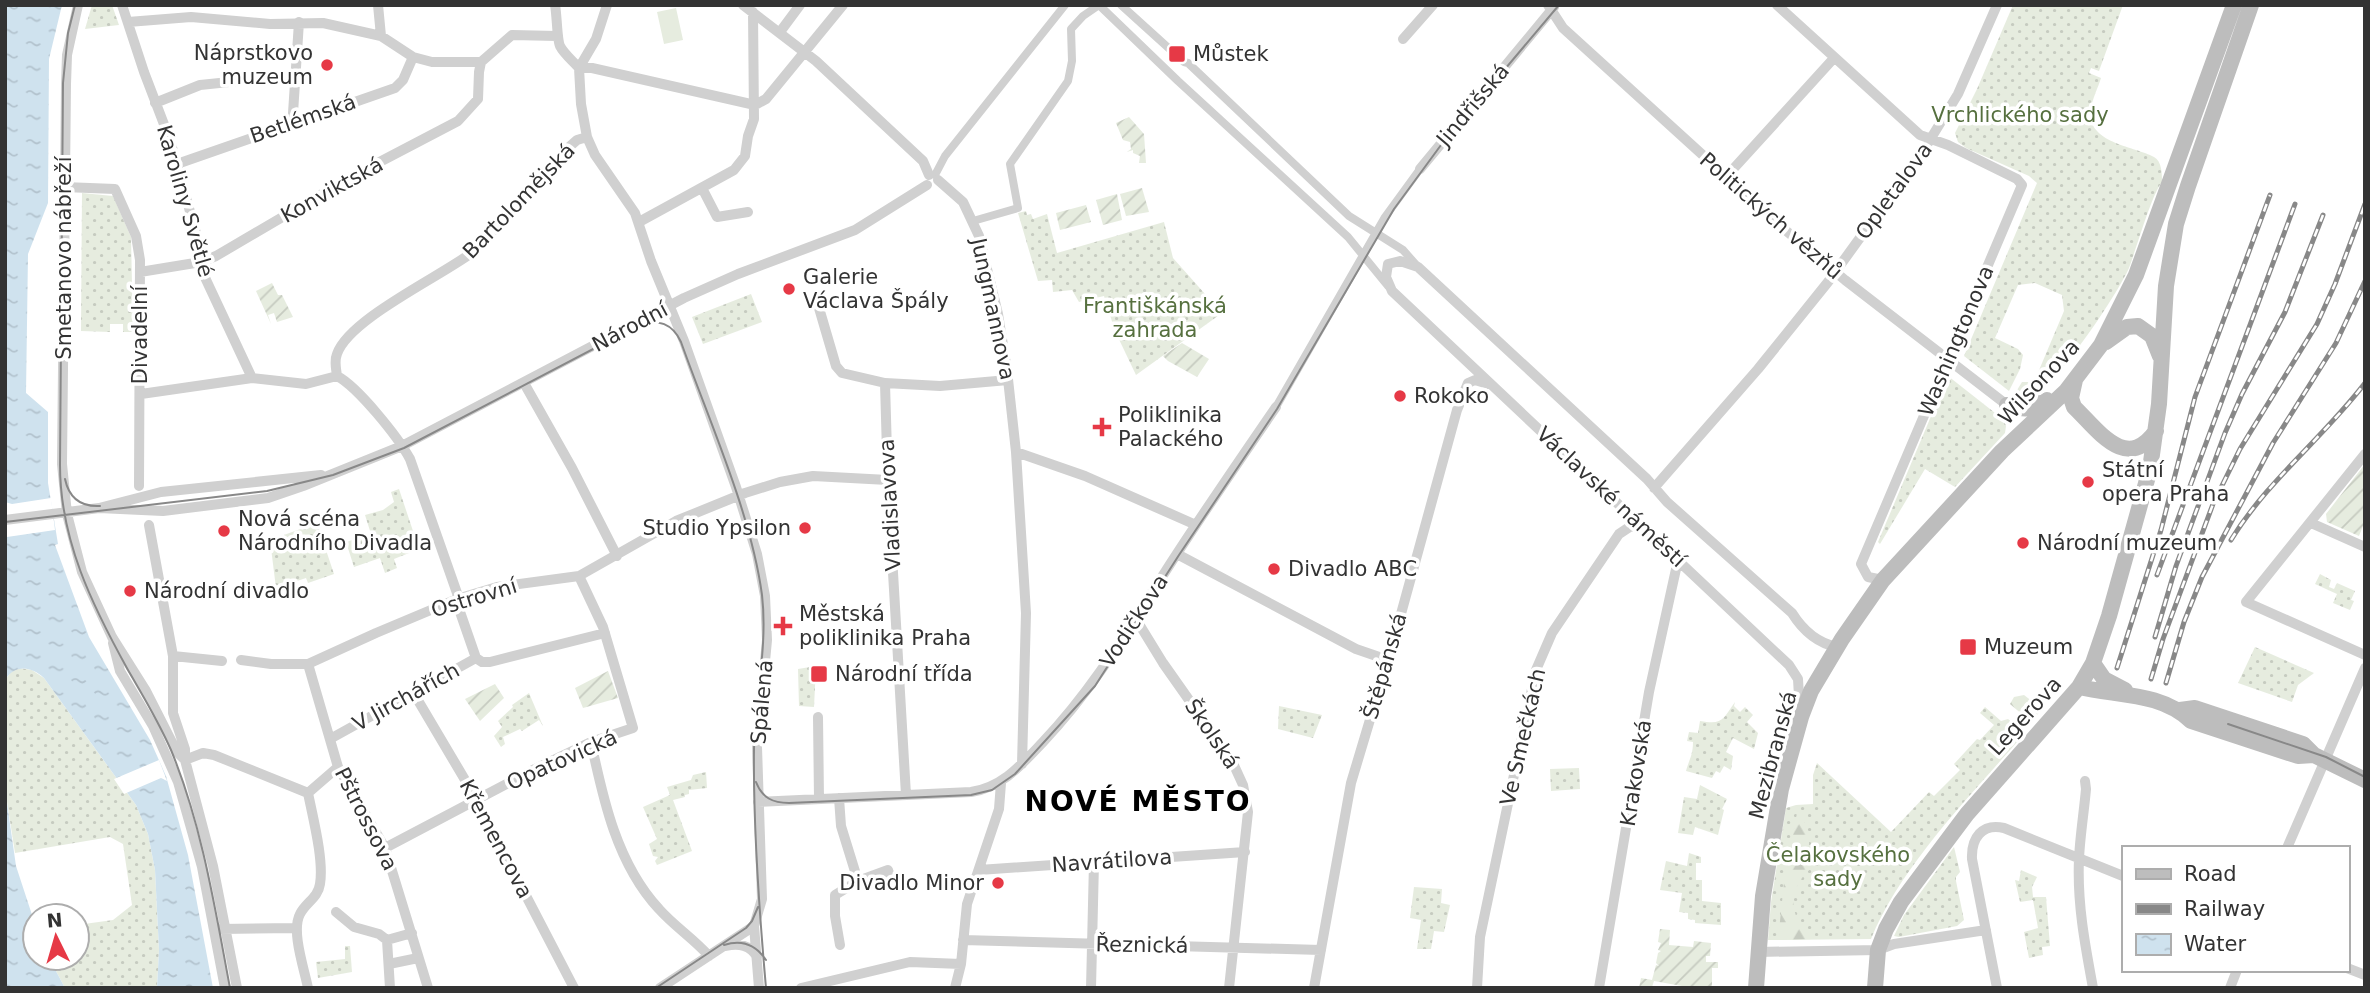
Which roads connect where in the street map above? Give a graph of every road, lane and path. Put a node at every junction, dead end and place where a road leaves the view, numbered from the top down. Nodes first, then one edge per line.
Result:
1 (78, 5) edge
2 (122, 5) edge
3 (378, 5) edge
4 (555, 5) edge
5 (607, 5) edge
6 (743, 5) edge
7 (800, 5) edge
8 (843, 5) edge
9 (1065, 5) edge
10 (1099, 5) edge
11 (1121, 5) edge
12 (1433, 5) edge
13 (1777, 5) edge
14 (1997, 5) edge
15 (2234, 5) edge
16 (2251, 5) edge
17 (1552, 7) edge
18 (755, 9) edge
19 (128, 22) junction
20 (299, 22) junction
21 (780, 32) junction
22 (381, 36) junction
23 (557, 36) junction
24 (1403, 39) dead end
25 (806, 52) junction
26 (413, 57) junction
27 (1834, 58) junction
28 (481, 62) junction
29 (1184, 62) junction
30 (579, 68) junction
31 (1172, 74) junction
32 (268, 78) dead end
33 (155, 103) junction
34 (755, 105) junction
35 (295, 121) junction
36 (587, 137) junction
37 (1931, 139) junction
38 (177, 164) junction
39 (1420, 169) joint
40 (1725, 178) junction
41 (932, 179) junction
42 (64, 187) junction
43 (702, 188) junction
44 (748, 212) dead end
45 (973, 221) junction
46 (639, 222) junction
47 (1377, 233) junction
48 (1363, 256) junction
49 (201, 262) junction
50 (1418, 267) junction
51 (140, 272) junction
52 (1835, 272) junction
53 (1392, 291) junction
54 (670, 305) junction
55 (819, 308) dead end
56 (2101, 345) junction
57 (1949, 359) junction
58 (2161, 361) junction
59 (337, 376) junction
60 (252, 378) junction
61 (1008, 380) junction
62 (524, 383) junction
63 (885, 383) junction
64 (2070, 385) junction
65 (1499, 392) junction
66 (141, 394) junction
67 (2007, 405) junction
68 (1276, 407) joint
69 (2156, 431) junction
70 (402, 446) junction
71 (2002, 451) junction
72 (1016, 452) junction
73 (2365, 454) edge
74 (334, 472) junction
75 (888, 480) junction
76 (139, 486) dead end
77 (1654, 488) junction
78 (739, 496) junction
79 (99, 508) junction
80 (67, 512) junction
81 (5, 520) edge
82 (2311, 523) junction
83 (149, 525) dead end
84 (1196, 525) junction
85 (1644, 528) junction
86 (2365, 547) edge
87 (1177, 554) junction
88 (617, 556) junction
89 (1678, 560) junction
90 (579, 576) junction
91 (1883, 580) junction
92 (457, 598) junction
93 (1136, 619) junction
94 (605, 633) junction
95 (112, 636) junction
96 (1837, 647) junction
97 (2365, 655) edge
98 (173, 656) junction
99 (476, 658) junction
100 (241, 660) dead end
101 (1388, 660) junction
102 (222, 661) dead end
103 (1827, 662) joint
104 (2093, 663) junction
105 (309, 664) junction
106 (2365, 668) edge
107 (2079, 687) junction
108 (413, 692) junction
109 (2137, 695) junction
110 (818, 717) dead end
111 (1801, 717) junction
112 (330, 739) junction
113 (591, 742) junction
114 (2319, 757) junction
115 (185, 760) junction
116 (1021, 764) junction
117 (338, 767) junction
118 (2365, 780) edge
119 (2085, 781) dead end
120 (1001, 783) junction
121 (309, 793) junction
122 (906, 795) junction
123 (839, 798) junction
124 (819, 799) junction
125 (477, 800) junction
126 (758, 802) junction
127 (2288, 846) edge
128 (385, 848) junction
129 (1245, 852) junction
130 (2079, 858) junction
131 (1094, 862) junction
132 (979, 870) junction
133 (2122, 876) edge
134 (891, 878) dead end
135 (858, 881) junction
136 (336, 912) dead end
137 (754, 926) junction
138 (295, 928) junction
139 (226, 929) junction
140 (214, 930) junction
141 (1986, 930) junction
142 (412, 933) junction
143 (387, 940) junction
144 (963, 940) junction
145 (1092, 944) junction
146 (840, 946) dead end
147 (723, 947) junction
148 (1233, 947) junction
149 (1321, 950) junction
150 (1878, 950) junction
151 (1757, 952) junction
152 (709, 957) junction
153 (757, 957) junction
154 (418, 958) junction
155 (389, 964) junction
156 (961, 964) junction
157 (225, 988) edge
158 (237, 988) edge
159 (308, 988) edge
160 (390, 988) edge
161 (428, 988) edge
162 (574, 988) edge
163 (660, 988) edge
164 (759, 988) edge
165 (801, 988) edge
166 (955, 988) edge
167 (1091, 988) edge
168 (1229, 988) edge
169 (1314, 988) edge
170 (1477, 988) edge
171 (1599, 988) edge
172 (1756, 988) edge
173 (1875, 988) edge
174 (1997, 988) edge
175 (2093, 988) edge

1 - 42 street, Smetanovo nábřeží
2 - 19 street, Karoliny Světlé
3 - 22 street
4 - 23 street
5 - 30 street
6 - 18 street, Jungmannova
7 - 21 street
8 - 25 street
9 - 41 street
10 - 31 street, Václavské náměstí
10 - 45 street
11 - 29 street, Václavské náměstí
12 - 24 street
13 - 27 street
14 - 37 street, Opletalova
15 - 56 main road, Wilsonova
16 - 58 main road
17 - 39 street, Jindřišská
17 - 40 street, Politických vězňů
18 - 21 street, Jungmannova
18 - 34 street
19 - 20 street
19 - 33 street, Karoliny Světlé
20 - 22 street
20 - 35 street
21 - 25 street, Jungmannova
22 - 26 street
23 - 28 street
23 - 30 street
25 - 34 street
25 - 41 street, Jungmannova
26 - 28 street
26 - 35 street, Betlémská
27 - 37 street
27 - 40 street
28 - 49 street, Konviktská
29 - 31 street
29 - 47 street, Václavské náměstí
30 - 34 street
30 - 36 street, Spálená
31 - 48 street, Václavské náměstí
32 - 33 street
33 - 38 street, Karoliny Světlé
34 - 43 street
35 - 38 street, Betlémská
36 - 46 street, Spálená
36 - 59 street, Bartolomějská
37 - 52 street, Opletalova
37 - 57 street, Washingtonova
38 - 49 street, Karoliny Světlé
39 - 47 street, Jindřišská
40 - 52 street, Politických vězňů
41 - 45 street, Jungmannova
41 - 54 street, Národní
42 - 51 street, Divadelní
42 - 80 street, Smetanovo nábřeží
43 - 44 street
43 - 46 street
45 - 61 street, Jungmannova
46 - 54 street, Spálená
47 - 48 street
47 - 50 street, Václavské náměstí
48 - 53 street, Václavské náměstí
48 - 68 street, Vodičkova
49 - 51 street, Konviktská
49 - 60 street, Karoliny Světlé
50 - 53 street
50 - 77 street, Václavské náměstí
51 - 66 street, Divadelní
52 - 57 street, Politických vězňů
52 - 77 street, Opletalova
53 - 65 street, Václavské náměstí
54 - 62 street, Národní
54 - 78 street, Spálená
55 - 63 street
56 - 58 main road
56 - 64 main road, Wilsonova
57 - 67 street, Politických vězňů
57 - 91 street, Washingtonova
58 - 69 main road, Legerova
59 - 60 street
59 - 70 street
60 - 66 street
61 - 63 street
61 - 72 street, Jungmannova
62 - 70 street, Národní
62 - 88 street
63 - 75 street, Vladislavova
64 - 67 main road
64 - 69 main road
64 - 71 main road, Wilsonova
65 - 85 street, Václavské náměstí
65 - 101 street, Štěpánská
66 - 76 street, Divadelní
67 - 71 main road
68 - 84 street, Vodičkova
69 - 104 main road, Legerova
70 - 74 street, Národní
70 - 92 street
71 - 91 main road, Wilsonova
72 - 84 street
72 - 116 street, Jungmannova
73 - 82 street
74 - 79 street, Národní
74 - 79 street, Národní
75 - 78 street, Ostrovní
75 - 122 street, Vladislavova
77 - 96 street, Václavské náměstí
78 - 88 street, Ostrovní
78 - 126 street, Spálená
79 - 80 street, Národní
80 - 81 street, Národní
80 - 95 street, Smetanovo nábřeží
82 - 86 street
82 - 97 street
83 - 98 street
84 - 87 street, Vodičkova
85 - 89 street, Václavské náměstí
85 - 170 street, Ve Smečkách
87 - 93 street, Vodičkova
87 - 101 street
88 - 90 street, Ostrovní
89 - 111 street, Václavské náměstí
89 - 171 street, Krakovská
90 - 92 street, Ostrovní
90 - 94 street, Opatovická
91 - 96 main road, Wilsonova
92 - 99 street
92 - 105 street, Ostrovní
93 - 116 street, Vodičkova
93 - 129 street, Školská
94 - 99 street, V Jirchářích
94 - 113 street, Opatovická
95 - 115 street
95 - 140 street
96 - 103 main road, Wilsonova
98 - 102 street
98 - 115 street
99 - 108 street, V Jirchářích
100 - 105 street, Ostrovní
101 - 149 street, Štěpánská
103 - 111 main road, Mezibranská
104 - 107 main road, Legerova
104 - 109 main road
105 - 112 street, Pštrossova
106 - 114 street
107 - 109 main road
107 - 150 main road, Legerova
108 - 112 street, V Jirchářích
108 - 125 street, Křemencova
109 - 114 main road
110 - 124 street
111 - 151 main road, Mezibranská
112 - 117 street, Pštrossova
113 - 125 street, Opatovická
113 - 152 street
114 - 118 main road
114 - 127 street
115 - 121 street
115 - 139 street
116 - 120 street, Vodičkova
117 - 121 street
117 - 128 street, Pštrossova
119 - 130 street
120 - 122 street
120 - 132 street
121 - 138 street
122 - 123 street
123 - 124 street
123 - 135 street
124 - 126 street
125 - 128 street, Opatovická
125 - 162 street, Křemencova
126 - 137 street, Spálená
128 - 142 street, Pštrossova
129 - 131 street, Navrátilova
129 - 148 street, Školská
130 - 133 street
130 - 141 street
130 - 175 street
131 - 132 street, Navrátilova
131 - 145 street
132 - 144 street
134 - 135 street
135 - 146 street
136 - 143 street
137 - 147 street
137 - 153 street, Spálená
138 - 139 street
138 - 159 street
139 - 140 street
139 - 158 street
140 - 157 street
141 - 150 street
141 - 174 street
142 - 143 street
142 - 154 street, Pštrossova
143 - 155 street
144 - 145 street, Řeznická
144 - 156 street
145 - 148 street, Řeznická
145 - 167 street
147 - 152 street
147 - 153 street
148 - 149 street, Řeznická
148 - 168 street, Školská
149 - 169 street, Štěpánská
150 - 151 street
150 - 173 main road, Legerova
151 - 172 main road, Mezibranská
152 - 163 street
153 - 164 street, Spálená
154 - 155 street
154 - 161 street, Pštrossova
155 - 160 street
156 - 165 street
156 - 166 street

